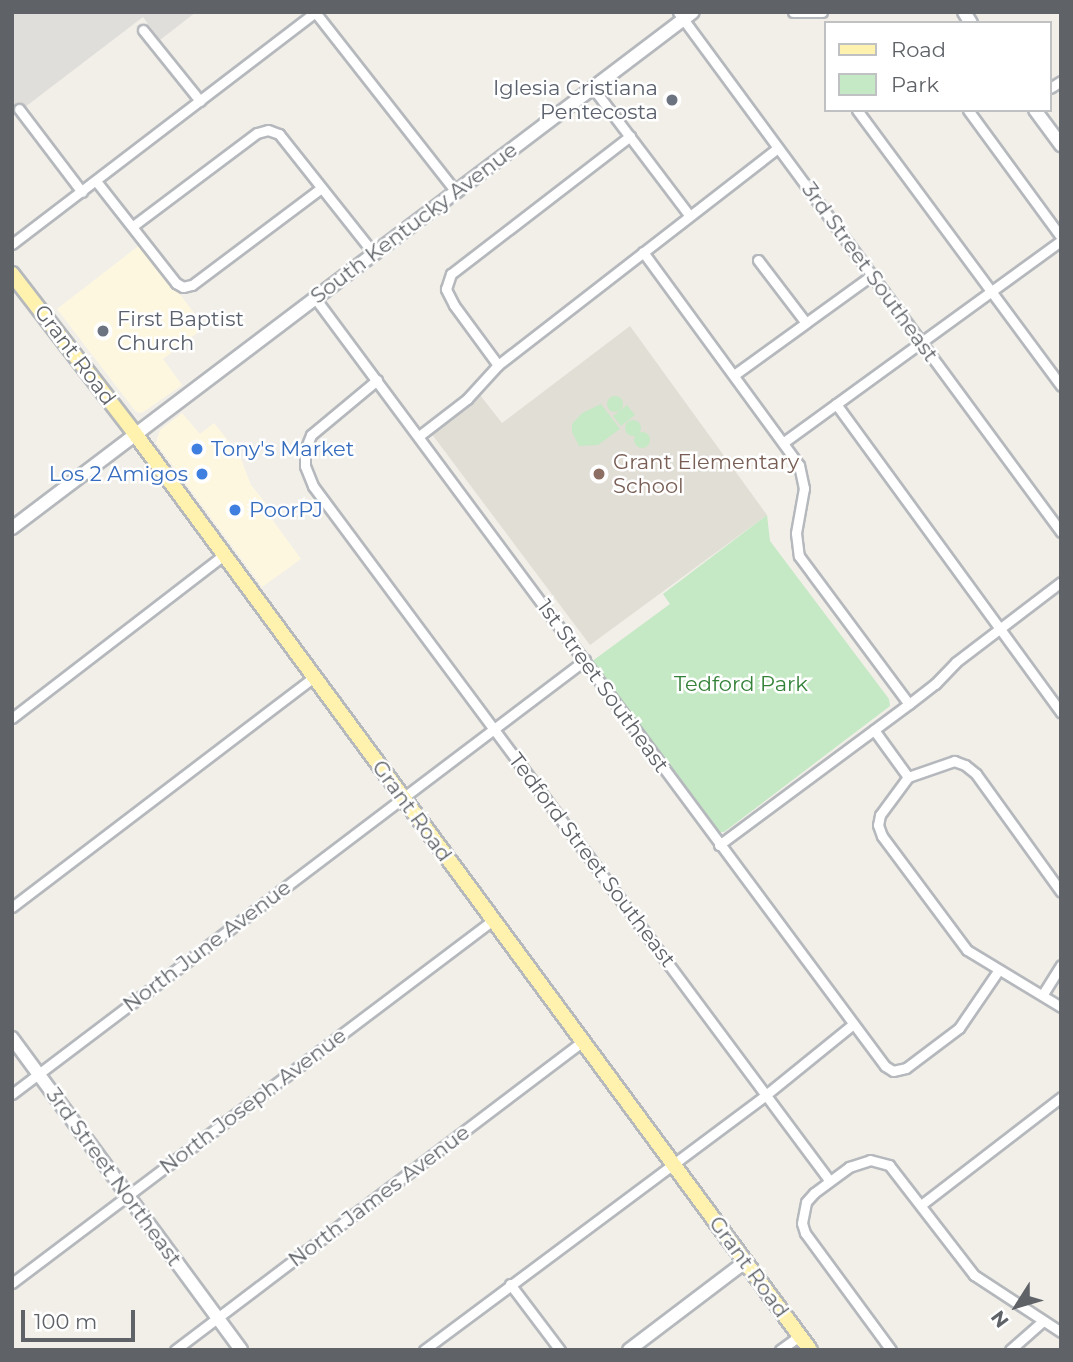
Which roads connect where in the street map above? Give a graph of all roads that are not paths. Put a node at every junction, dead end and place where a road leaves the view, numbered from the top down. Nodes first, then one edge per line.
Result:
1 (315, 12) edge
2 (793, 12) edge
3 (822, 12) edge
4 (685, 15) edge
5 (143, 30) dead end
6 (593, 88) junction
7 (200, 101) junction
8 (19, 109) dead end
9 (859, 112) edge
10 (969, 112) edge
11 (1036, 112) edge
12 (630, 136) junction
13 (1061, 145) edge
14 (778, 148) junction
15 (96, 181) junction
16 (321, 188) junction
17 (82, 192) junction
18 (456, 192) junction
19 (689, 215) junction
20 (133, 226) junction
21 (1061, 239) edge
22 (12, 244) edge
23 (643, 252) junction
24 (374, 254) junction
25 (758, 260) dead end
26 (12, 274) edge
27 (872, 275) junction
28 (991, 292) junction
29 (315, 298) junction
30 (806, 323) junction
31 (920, 341) junction
32 (498, 365) junction
33 (734, 375) junction
34 (377, 380) junction
35 (1061, 386) edge
36 (836, 404) junction
37 (136, 435) junction
38 (419, 436) junction
39 (784, 442) junction
40 (12, 528) edge
41 (1061, 532) edge
42 (224, 555) junction
43 (1061, 582) edge
44 (1000, 628) junction
45 (584, 660) junction
46 (314, 677) junction
47 (909, 704) junction
48 (1061, 712) edge
49 (12, 718) edge
50 (494, 729) junction
51 (874, 730) junction
52 (908, 777) junction
53 (403, 798) junction
54 (719, 845) junction
55 (1061, 892) edge
56 (12, 907) edge
57 (493, 920) junction
58 (1061, 965) edge
59 (998, 971) junction
60 (1043, 995) junction
61 (1061, 1007) edge
62 (853, 1024) junction
63 (12, 1038) edge
64 (583, 1041) junction
65 (39, 1074) junction
66 (12, 1094) edge
67 (767, 1094) junction
68 (1061, 1097) edge
69 (672, 1163) junction
70 (829, 1180) junction
71 (127, 1197) junction
72 (920, 1205) junction
73 (745, 1262) junction
74 (12, 1283) edge
75 (510, 1284) junction
76 (217, 1318) junction
77 (1043, 1321) junction
78 (1061, 1332) edge
79 (799, 1336) junction
80 (175, 1350) edge
81 (241, 1350) edge
82 (424, 1350) edge
83 (560, 1350) edge
84 (629, 1350) edge
85 (780, 1350) edge
86 (810, 1350) edge
87 (891, 1350) edge
88 (1010, 1350) edge

1 - 7 street
1 - 18 street
2 - 3 street
4 - 6 street, South Kentucky Avenue
4 - 14 street, 3rd Street Southeast
5 - 7 street
6 - 12 street
6 - 18 street, South Kentucky Avenue
7 - 15 street
8 - 17 street
9 - 28 street
10 - 21 street
11 - 13 street
12 - 19 street
12 - 32 street
14 - 19 street
14 - 27 street, 3rd Street Southeast
15 - 17 street
15 - 20 street
16 - 20 street
16 - 20 street
16 - 24 street
17 - 22 street
18 - 24 street, South Kentucky Avenue
19 - 23 street
21 - 28 street
23 - 32 street
23 - 33 street
24 - 29 street, South Kentucky Avenue
25 - 30 street
26 - 37 main road, Grant Road
27 - 30 street
27 - 31 street, 3rd Street Southeast
28 - 31 street
28 - 35 street
29 - 34 street, 1st Street Southeast
29 - 37 street, South Kentucky Avenue
30 - 33 street
31 - 36 street
31 - 41 street, 3rd Street Southeast
32 - 38 street
33 - 39 street
34 - 38 street, 1st Street Southeast
34 - 50 street, Tedford Street Southeast
36 - 39 street
36 - 44 street
37 - 40 street, South Kentucky Avenue
37 - 42 main road, Grant Road
38 - 45 street, 1st Street Southeast
39 - 47 street
42 - 46 main road, Grant Road
42 - 49 street
43 - 44 street
44 - 47 street
44 - 48 street
45 - 50 street, North June Avenue
45 - 54 street, 1st Street Southeast
46 - 53 main road, Grant Road
46 - 56 street
47 - 51 street
50 - 53 street, North June Avenue
50 - 67 street, Tedford Street Southeast
51 - 52 street
51 - 54 street
52 - 55 street
52 - 59 street
53 - 57 main road, Grant Road
53 - 65 street, North June Avenue
54 - 62 street, 1st Street Southeast
57 - 64 main road, Grant Road
57 - 71 street, North Joseph Avenue
58 - 60 street
59 - 60 street
59 - 62 street, 1st Street Southeast
60 - 61 street
62 - 67 street
63 - 65 street, 3rd Street Northeast
64 - 69 main road, Grant Road
64 - 76 street, North James Avenue
65 - 66 street, North June Avenue
65 - 71 street, 3rd Street Northeast
67 - 69 street
67 - 70 street, Tedford Street Southeast
68 - 72 street
69 - 73 main road, Grant Road
69 - 75 street
70 - 72 street
70 - 87 street
71 - 74 street, North Joseph Avenue
71 - 76 street, 3rd Street Northeast
72 - 77 street
73 - 79 main road, Grant Road
73 - 84 street
75 - 82 street
75 - 83 street
76 - 80 street, North James Avenue
76 - 81 street, 3rd Street Northeast
77 - 78 street
77 - 88 street
79 - 85 street
79 - 86 main road, Grant Road

